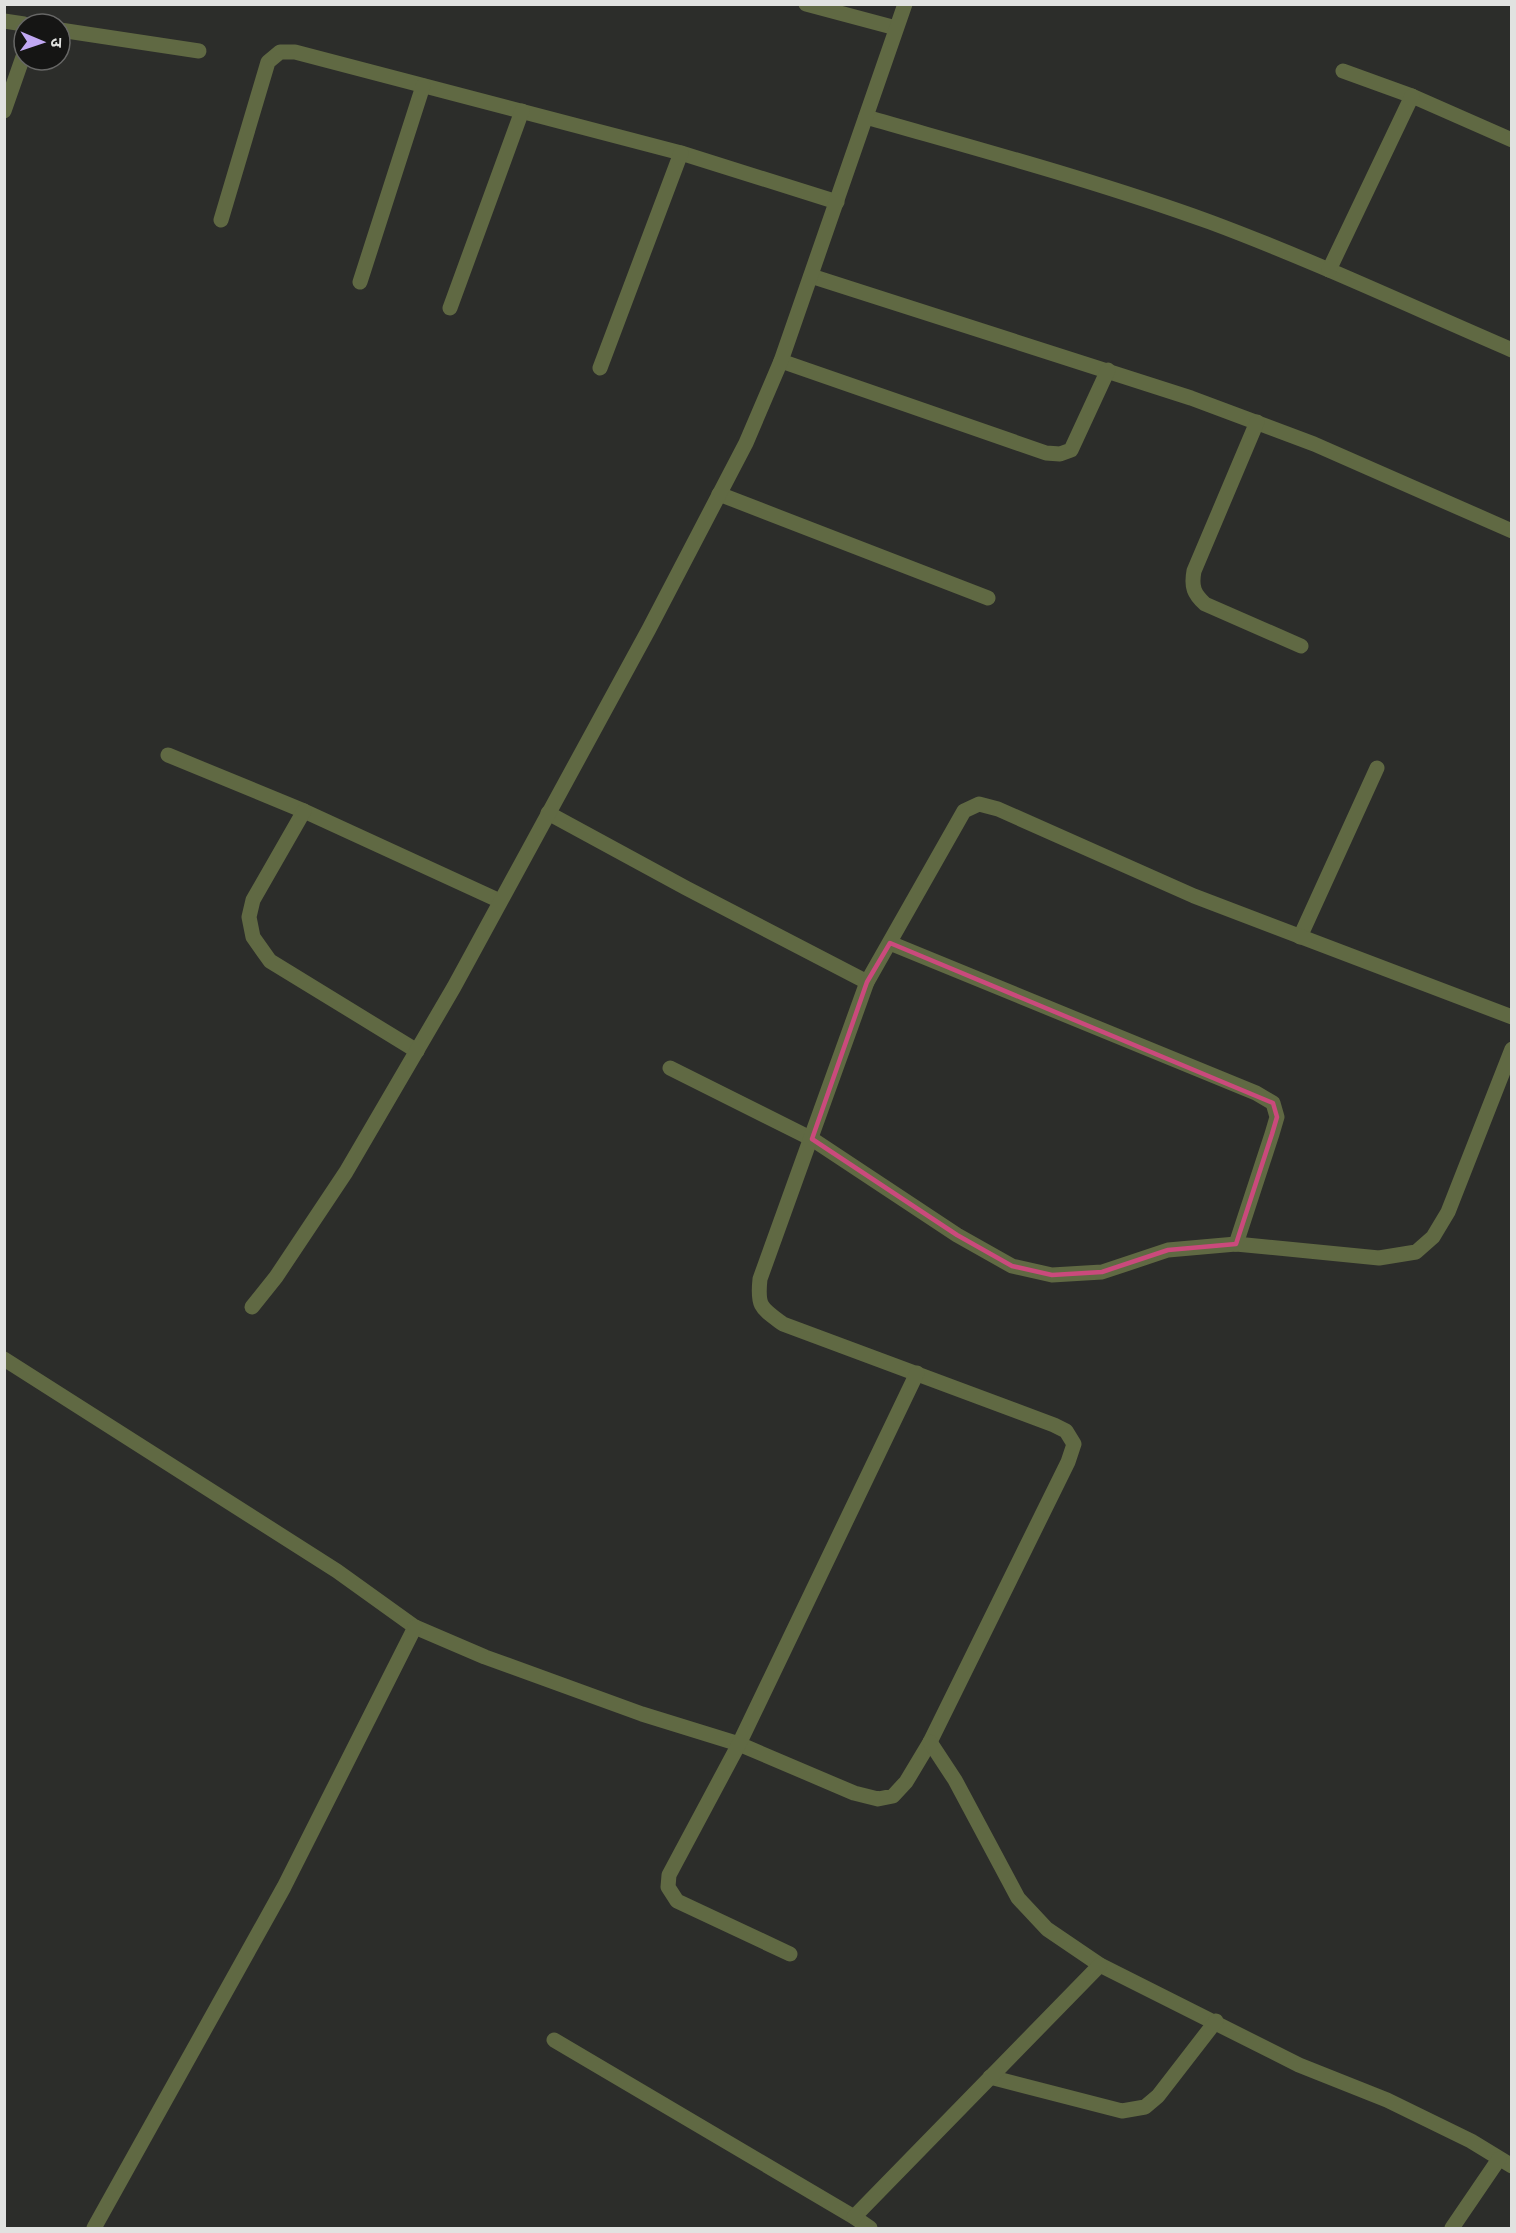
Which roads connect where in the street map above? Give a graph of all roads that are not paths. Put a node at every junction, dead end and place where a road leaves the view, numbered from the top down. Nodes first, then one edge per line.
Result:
1 (806, 4) edge
2 (905, 4) edge
3 (896, 28) junction
4 (72, 32) edge
5 (200, 51) dead end
6 (1343, 71) dead end
7 (18, 72) edge
8 (423, 86) junction
9 (1412, 96) junction
10 (4, 111) edge
11 (522, 111) junction
12 (866, 117) junction
13 (1512, 140) edge
14 (681, 153) junction
15 (837, 201) junction
16 (221, 220) dead end
17 (1329, 270) junction
18 (811, 276) junction
19 (360, 282) dead end
20 (450, 308) dead end
21 (1512, 350) edge
22 (781, 361) junction
23 (600, 368) dead end
24 (1108, 370) junction
25 (1257, 422) junction
26 (719, 494) junction
27 (1512, 531) edge
28 (988, 598) dead end
29 (1301, 646) dead end
30 (168, 755) dead end
31 (1377, 768) dead end
32 (304, 811) junction
33 (548, 813) junction
34 (500, 901) junction
35 (1300, 937) junction
36 (890, 943) junction
37 (867, 982) junction
38 (1512, 1017) edge
39 (1512, 1049) edge
40 (417, 1051) junction
41 (670, 1068) dead end
42 (812, 1139) junction
43 (1236, 1244) junction
44 (252, 1307) dead end
45 (4, 1359) edge
46 (917, 1374) junction
47 (415, 1626) junction
48 (930, 1742) junction
49 (739, 1744) junction
50 (790, 1954) dead end
51 (1100, 1965) junction
52 (1216, 2021) junction
53 (554, 2040) dead end
54 (990, 2077) junction
55 (1505, 2162) edge
56 (854, 2217) junction
57 (94, 2229) edge
58 (870, 2229) edge
59 (1452, 2229) edge

1 - 3 street
2 - 3 street
3 - 12 street
4 - 5 street
6 - 9 street
7 - 10 street
8 - 11 street
8 - 16 street
8 - 19 street
9 - 13 street
9 - 17 street
11 - 14 street
11 - 20 street
12 - 15 street
12 - 17 street
14 - 15 street
14 - 23 street
15 - 18 street
17 - 21 street
18 - 22 street
18 - 24 street
22 - 24 street
22 - 26 street
24 - 25 street
25 - 27 street
25 - 29 street
26 - 28 street
26 - 33 street
30 - 32 street
31 - 35 street
32 - 34 street
32 - 40 street
33 - 34 street
33 - 37 street
34 - 40 street
35 - 36 street
35 - 38 street
36 - 37 street
36 - 43 street
37 - 42 street
39 - 43 street
40 - 44 street
41 - 42 street
42 - 43 street
42 - 46 street
45 - 47 street
46 - 48 street
46 - 49 street
47 - 49 street
47 - 57 street
48 - 49 street
48 - 51 street
49 - 50 street
51 - 52 street
51 - 54 street
52 - 54 street
52 - 55 street
53 - 56 street
54 - 56 street
55 - 59 street
56 - 58 street

